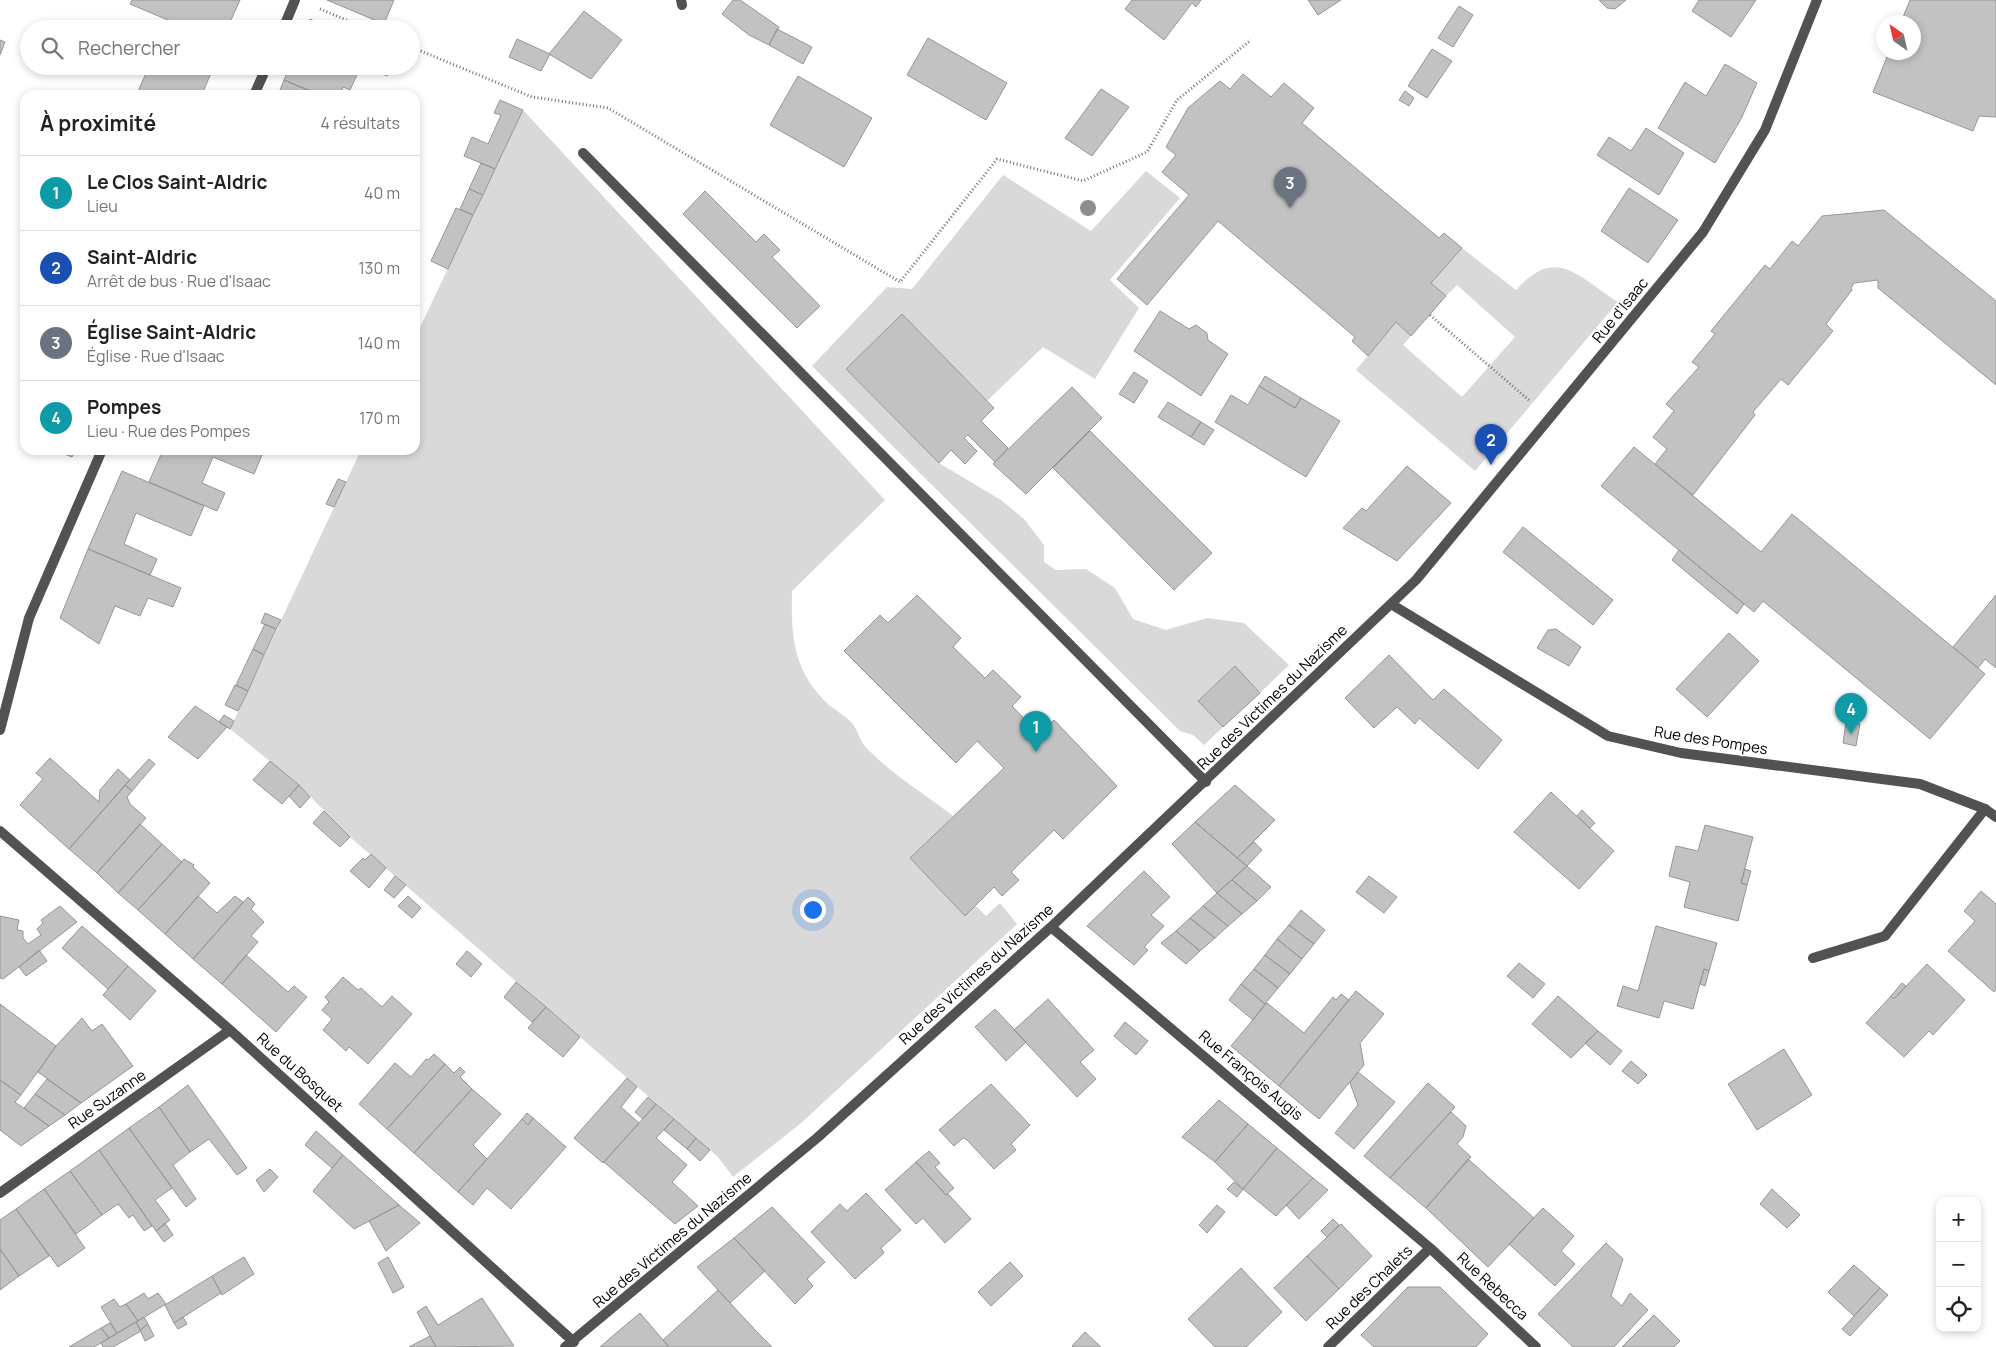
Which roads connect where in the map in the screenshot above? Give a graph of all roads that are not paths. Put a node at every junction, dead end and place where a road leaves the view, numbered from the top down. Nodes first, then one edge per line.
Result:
1 (295, 0) edge
2 (1817, 0) edge
3 (287, 20) edge
4 (263, 75) edge
5 (256, 90) edge
6 (583, 153) dead end
7 (100, 455) edge
8 (1391, 604) junction
9 (0, 730) edge
10 (1206, 782) junction
11 (1985, 809) junction
12 (1996, 817) edge
13 (0, 831) edge
14 (1051, 927) junction
15 (1813, 958) dead end
16 (230, 1030) junction
17 (0, 1193) edge
18 (1430, 1248) junction
19 (569, 1344) edge
20 (1328, 1347) edge
21 (1536, 1347) edge

1 - 3 street
2 - 8 street, Rue d'Isaac
4 - 5 street
6 - 10 street
7 - 9 street
8 - 10 street, Rue des Victimes du Nazisme
8 - 11 street, Rue des Pompes
10 - 14 street, Rue des Victimes du Nazisme
11 - 12 street, Rue des Pompes
11 - 15 street
13 - 16 street, Rue du Bosquet
14 - 18 street, Rue François Augis
14 - 19 street, Rue des Victimes du Nazisme
16 - 17 street, Rue Suzanne
16 - 19 street, Rue du Bosquet
18 - 20 street, Rue des Chalets
18 - 21 street, Rue Rebecca

